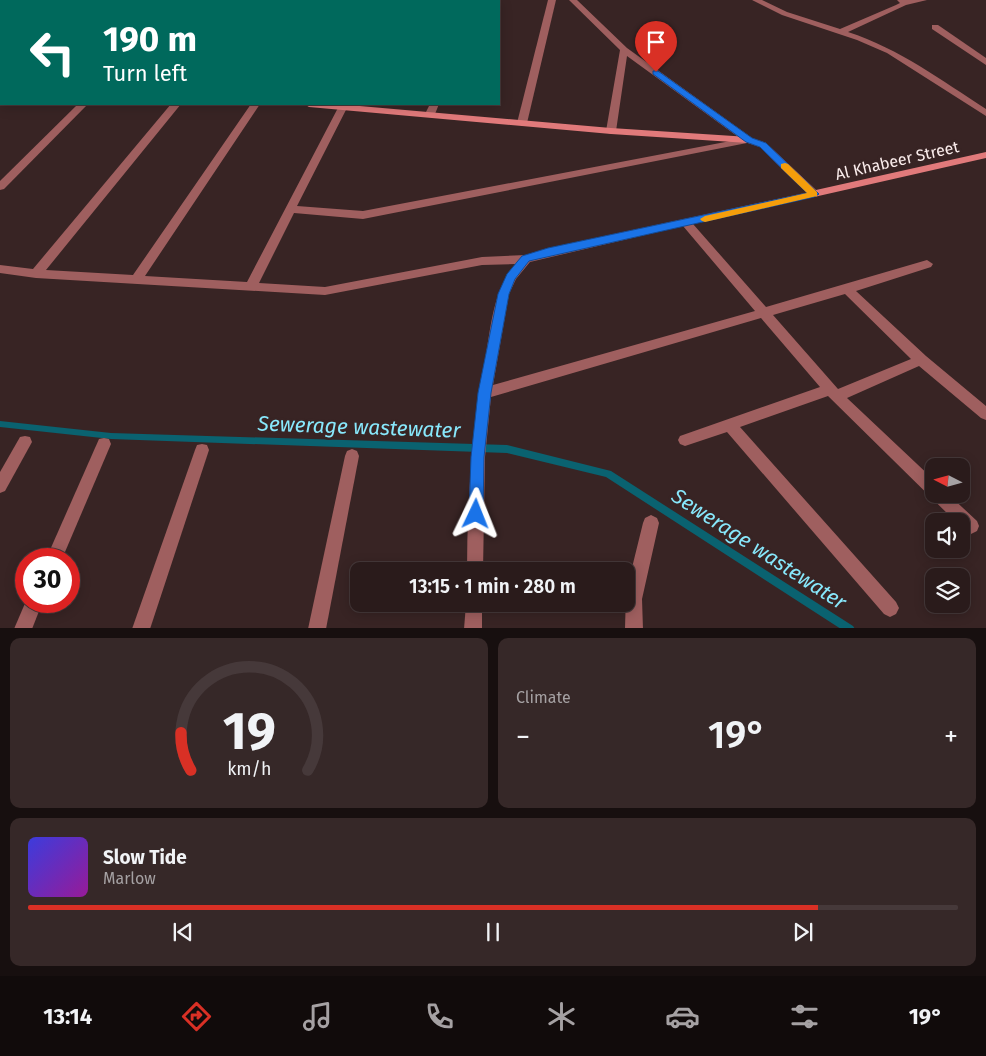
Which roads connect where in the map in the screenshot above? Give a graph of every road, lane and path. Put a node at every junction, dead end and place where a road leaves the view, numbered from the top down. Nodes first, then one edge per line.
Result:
1 (552, 0) edge
2 (573, 0) edge
3 (756, 0) edge
4 (923, 0) edge
5 (902, 2) edge
6 (935, 27) dead end
7 (841, 32) junction
8 (624, 50) junction
9 (986, 62) edge
10 (82, 105) edge
11 (175, 105) edge
12 (254, 105) edge
13 (343, 105) edge
14 (434, 105) edge
15 (986, 113) edge
16 (430, 114) junction
17 (522, 123) junction
18 (612, 131) junction
19 (749, 140) junction
20 (986, 155) edge
21 (0, 187) edge
22 (814, 194) junction
23 (290, 209) junction
24 (686, 223) junction
25 (526, 259) junction
26 (927, 264) dead end
27 (0, 269) edge
28 (36, 274) junction
29 (136, 280) junction
30 (251, 286) junction
31 (847, 290) junction
32 (765, 312) junction
33 (921, 360) junction
34 (485, 393) junction
35 (834, 393) junction
36 (986, 414) edge
37 (730, 424) junction
38 (685, 440) dead end
39 (25, 442) dead end
40 (104, 444) dead end
41 (202, 450) dead end
42 (352, 456) dead end
43 (925, 481) edge
44 (0, 486) edge
45 (947, 503) edge
46 (651, 523) dead end
47 (971, 526) dead end
48 (59, 548) edge
49 (475, 562) edge
50 (890, 608) dead end
51 (474, 612) edge
52 (30, 613) edge
53 (23, 628) edge
54 (142, 628) edge
55 (317, 628) edge
56 (473, 628) edge
57 (634, 628) edge

1 - 17 street
2 - 8 street
3 - 7 street
4 - 5 street
5 - 7 street
6 - 9 street
7 - 15 street
8 - 18 street
8 - 19 street
10 - 21 street
11 - 28 street
12 - 29 street
13 - 16 street
13 - 23 street
14 - 16 street
16 - 17 street
17 - 18 street
18 - 19 street
19 - 22 street
19 - 23 street
20 - 22 street, Al Khabeer Street
22 - 24 street
23 - 30 street
24 - 25 street
24 - 32 street
25 - 30 street
25 - 34 street
26 - 31 street
27 - 28 street
28 - 29 street
29 - 30 street
31 - 32 street
31 - 33 street
32 - 34 street
32 - 35 street
33 - 35 street
33 - 36 street
34 - 49 street
35 - 37 street
35 - 43 street
37 - 38 street
37 - 50 street
39 - 44 street
40 - 48 street
41 - 54 street
42 - 55 street
45 - 47 street
46 - 57 street
51 - 56 street
52 - 53 street

